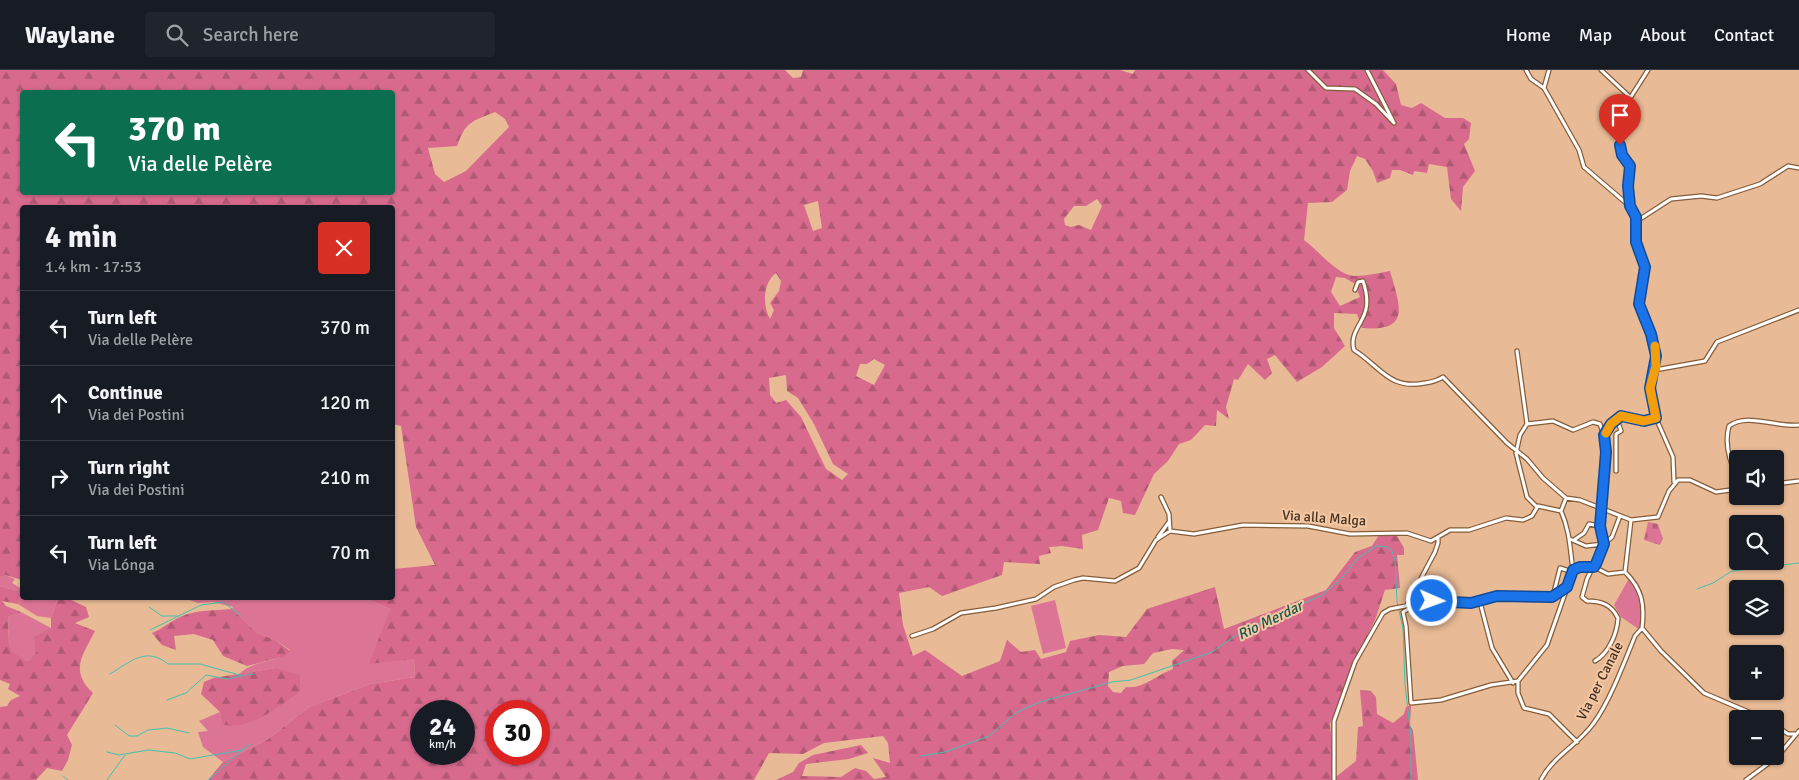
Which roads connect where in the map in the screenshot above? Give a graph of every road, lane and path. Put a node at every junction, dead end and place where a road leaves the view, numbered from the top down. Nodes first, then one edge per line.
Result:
1 (1308, 70) edge
2 (1367, 70) edge
3 (1526, 70) edge
4 (1549, 70) edge
5 (1601, 70) edge
6 (1648, 70) edge
7 (1544, 88) junction
8 (1630, 97) junction
9 (1799, 168) edge
10 (1630, 206) junction
11 (1636, 221) junction
12 (1355, 290) dead end
13 (1799, 310) edge
14 (1517, 351) dead end
15 (1654, 370) junction
16 (1656, 418) junction
17 (1617, 419) junction
18 (1527, 424) junction
19 (1799, 425) edge
20 (1604, 435) junction
21 (1516, 450) junction
22 (1729, 458) edge
23 (1616, 471) dead end
24 (1799, 481) edge
25 (1674, 482) junction
26 (1784, 483) edge
27 (1729, 490) edge
28 (1161, 497) dead end
29 (1566, 498) junction
30 (1537, 507) junction
31 (1602, 508) junction
32 (1561, 511) junction
33 (1620, 516) junction
34 (1631, 520) junction
35 (1169, 521) junction
36 (1600, 526) junction
37 (1170, 532) junction
38 (1438, 537) junction
39 (1156, 540) junction
40 (1572, 540) junction
41 (1604, 544) junction
42 (1594, 567) junction
43 (1573, 571) junction
44 (1625, 572) junction
45 (1567, 587) junction
46 (1555, 595) junction
47 (1410, 598) junction
48 (1480, 602) junction
49 (1417, 604) junction
50 (1407, 606) junction
51 (1642, 628) junction
52 (912, 636) dead end
53 (1595, 661) dead end
54 (1518, 682) junction
55 (1514, 683) junction
56 (1746, 710) edge
57 (1784, 731) edge
58 (1799, 731) edge
59 (1795, 734) junction
60 (1576, 742) junction
61 (1334, 780) edge
62 (1540, 780) edge
63 (1746, 780) edge

1 - 2 street
3 - 7 street
4 - 7 street
5 - 8 street
6 - 8 street
7 - 10 street
8 - 10 street
9 - 11 street
10 - 11 street
11 - 15 street
12 - 21 street
13 - 15 street
14 - 18 street
15 - 16 street
16 - 17 street
16 - 25 street
17 - 20 street
17 - 23 street
18 - 20 street
18 - 21 street
19 - 22 street
20 - 31 street
21 - 29 street
21 - 30 street
24 - 26 street
25 - 27 street
25 - 34 street
28 - 35 street
29 - 31 street
29 - 32 street
30 - 32 street
30 - 38 street, Via alla Malga
31 - 33 street
31 - 36 street
32 - 40 street
33 - 34 street
33 - 41 street
34 - 44 street
35 - 37 street
35 - 39 street
36 - 40 street
36 - 41 street
37 - 38 street, Via alla Malga
37 - 39 street
38 - 47 street
39 - 52 street
40 - 41 street
40 - 43 street
41 - 42 street
42 - 43 street
42 - 44 street
42 - 53 street
43 - 45 street
43 - 46 street
44 - 51 street
45 - 46 street
45 - 54 street
46 - 48 street
47 - 49 street
47 - 50 street
48 - 49 street
48 - 55 street
49 - 50 street
49 - 55 street
50 - 61 street
51 - 56 street
51 - 60 street, Via per Canale
54 - 55 street
54 - 60 street
57 - 59 street
58 - 59 street
59 - 63 street
60 - 62 street, Via per Canale

